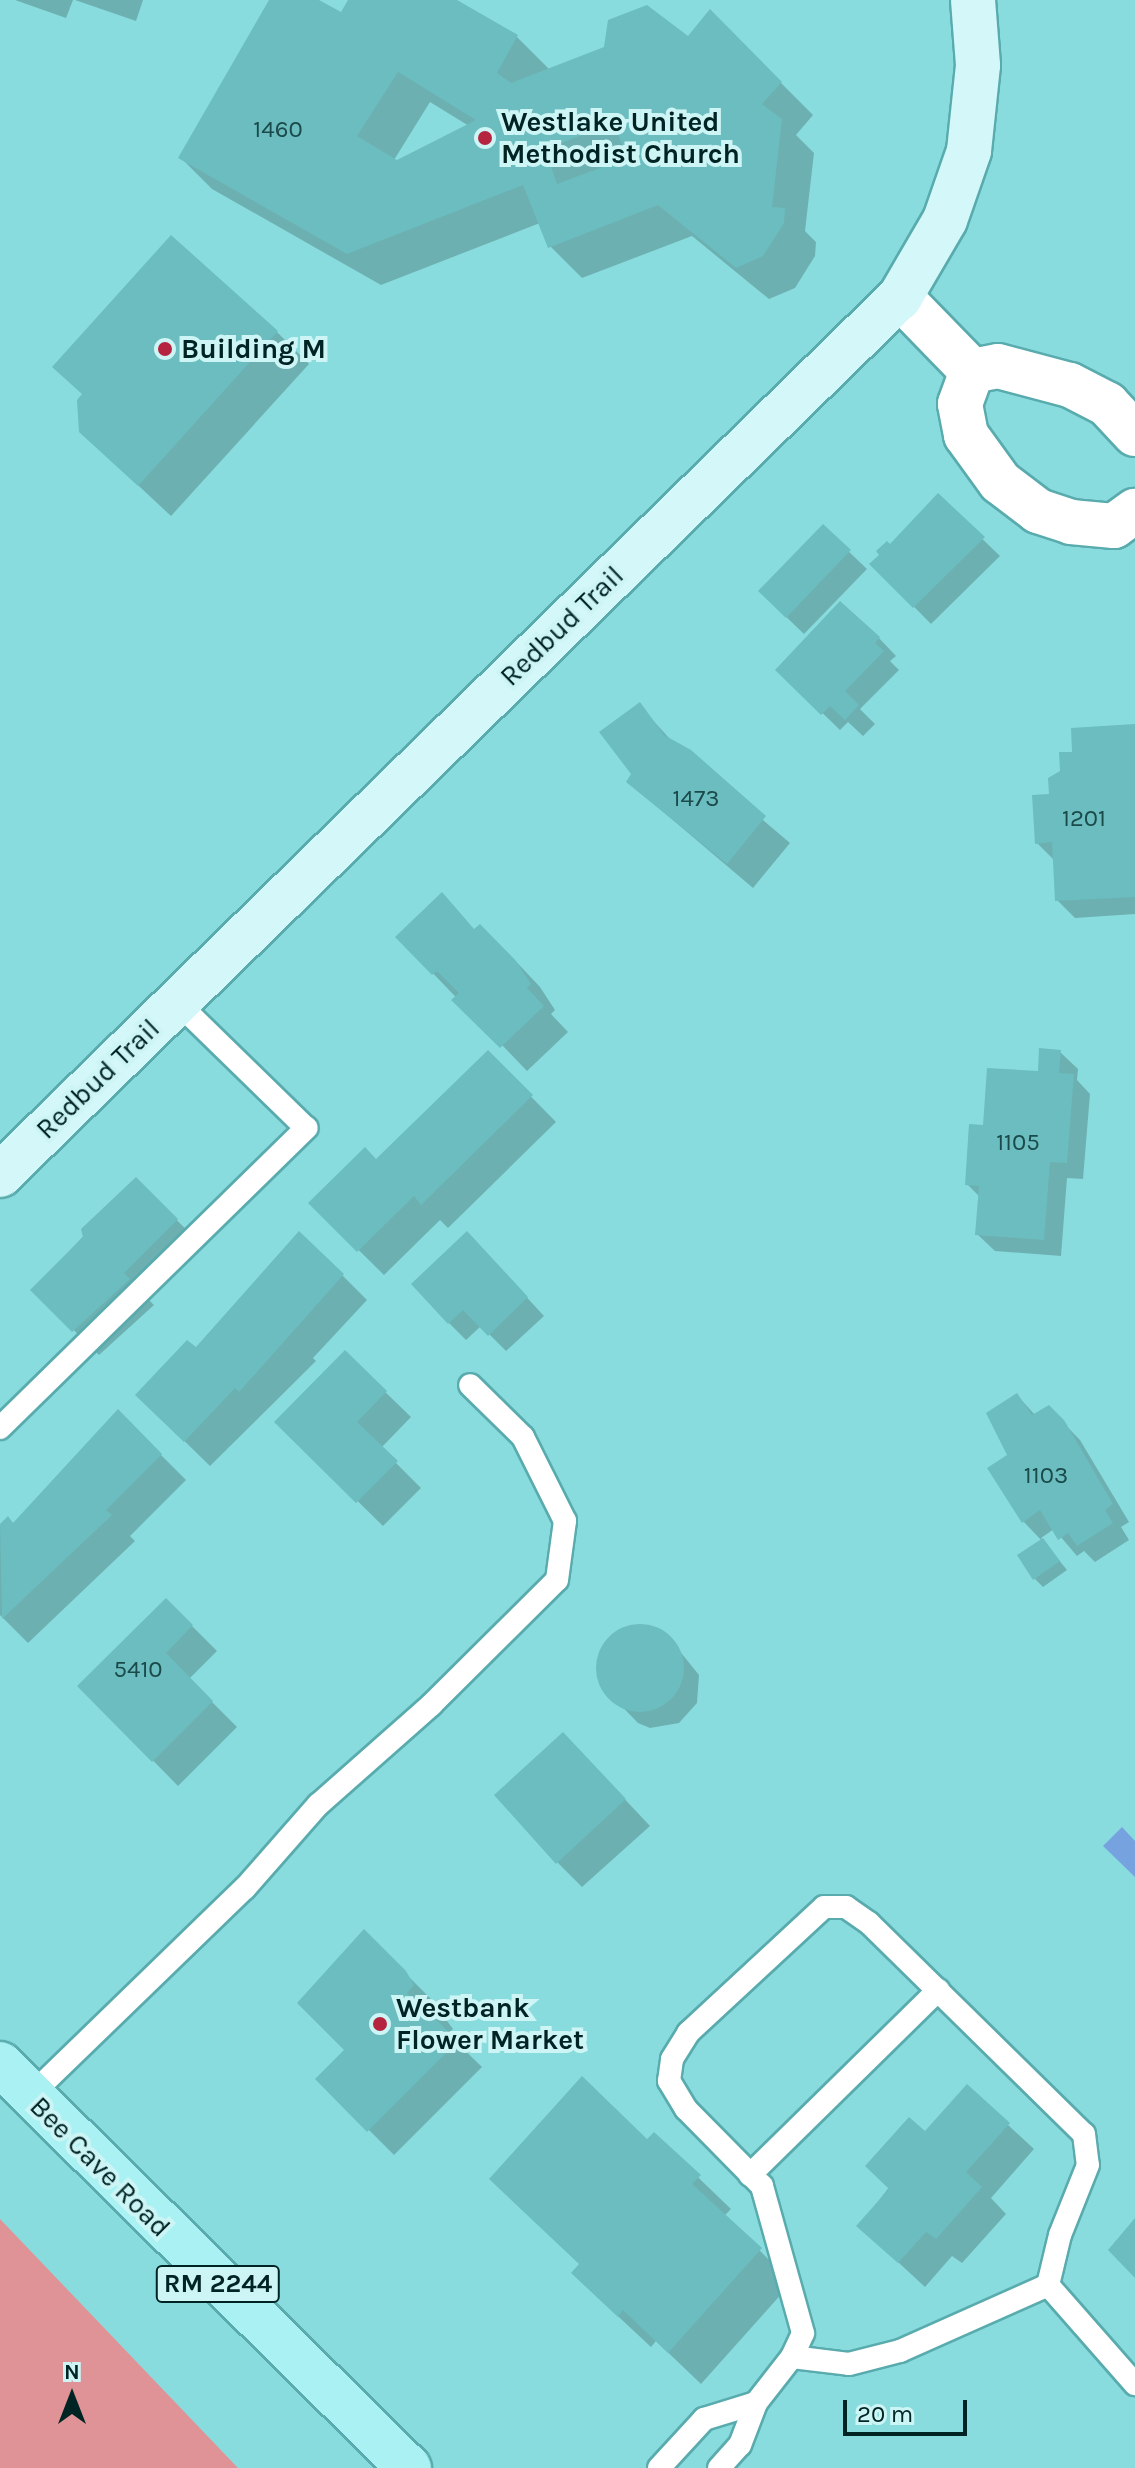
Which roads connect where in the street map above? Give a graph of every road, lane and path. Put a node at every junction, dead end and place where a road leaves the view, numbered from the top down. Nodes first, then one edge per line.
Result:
1 (973, 0) edge
2 (900, 297) junction
3 (972, 371) junction
4 (1135, 434) edge
5 (1135, 511) edge
6 (177, 1002) junction
7 (0, 1175) edge
8 (470, 1385) dead end
9 (0, 1428) edge
10 (938, 1990) junction
11 (0, 2064) edge
12 (30, 2096) junction
13 (750, 2175) junction
14 (1048, 2285) junction
15 (792, 2357) junction
16 (1135, 2384) edge
17 (756, 2403) junction
18 (409, 2468) edge
19 (659, 2468) edge
20 (719, 2468) edge

1 - 2 street, Redbud Trail
2 - 3 street
2 - 6 street, Redbud Trail
3 - 4 street
3 - 5 street
6 - 7 street, Redbud Trail
6 - 9 lane
8 - 12 lane
10 - 13 lane
10 - 13 lane
10 - 14 lane
11 - 12 main road, Bee Cave Road / RM 2244
12 - 18 main road, Bee Cave Road / RM 2244
13 - 15 lane
14 - 15 lane
14 - 16 lane
15 - 17 lane
17 - 19 lane
17 - 20 lane

